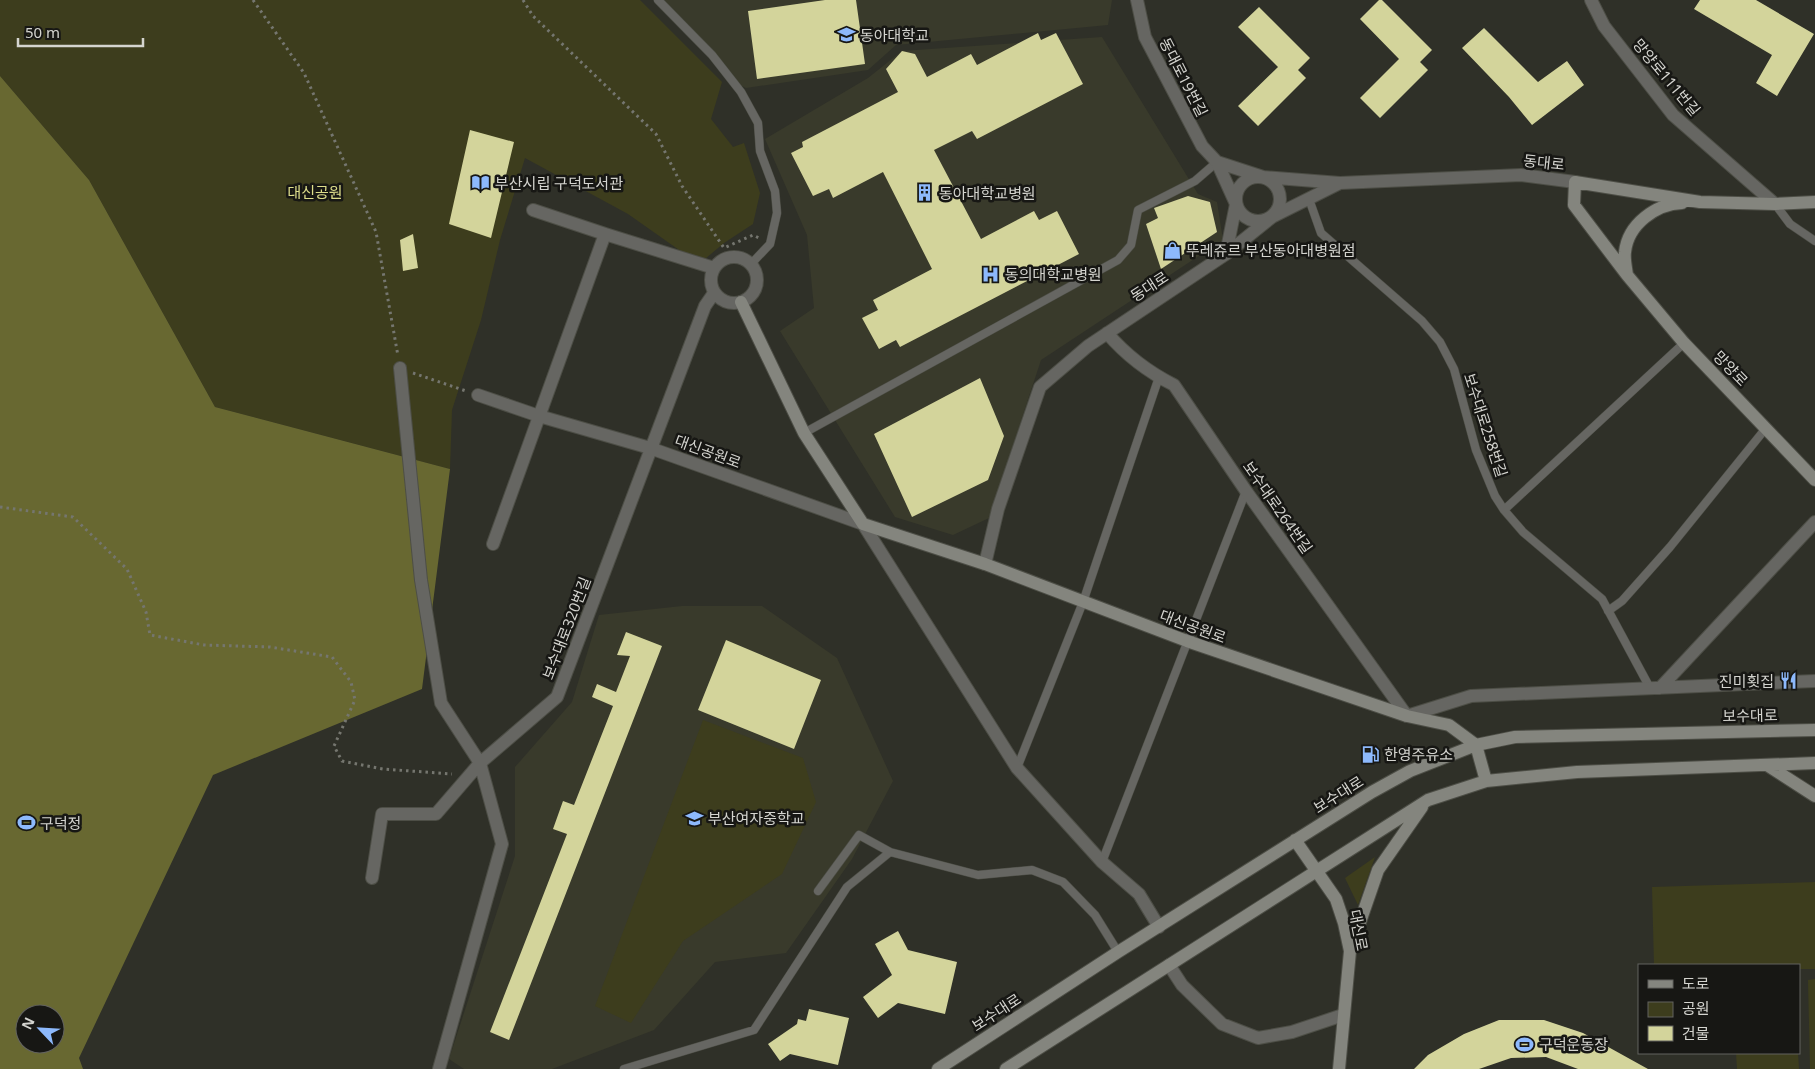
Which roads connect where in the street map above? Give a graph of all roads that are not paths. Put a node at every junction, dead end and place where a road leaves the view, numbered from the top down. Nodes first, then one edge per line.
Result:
1 (658, 0) edge
2 (1138, 0) edge
3 (1590, 0) edge
4 (1216, 162) junction
5 (1263, 177) junction
6 (1576, 182) junction
7 (1340, 183) junction
8 (1309, 199) junction
9 (1700, 202) junction
10 (1815, 202) edge
11 (1236, 204) junction
12 (1775, 204) junction
13 (533, 210) dead end
14 (1272, 217) junction
15 (605, 234) junction
16 (1815, 241) edge
17 (1226, 254) junction
18 (752, 264) junction
19 (714, 268) junction
20 (1627, 275) junction
21 (714, 293) junction
22 (741, 302) junction
23 (1107, 333) junction
24 (1684, 343) junction
25 (400, 368) road end
26 (1159, 377) junction
27 (478, 395) road end
28 (539, 416) junction
29 (1766, 428) junction
30 (804, 433) junction
31 (650, 448) junction
32 (1815, 480) edge
33 (1246, 491) junction
34 (1504, 510) junction
35 (1815, 522) edge
36 (863, 524) junction
37 (493, 544) dead end
38 (985, 564) junction
39 (1083, 602) junction
40 (1608, 611) junction
41 (1187, 641) junction
42 (1815, 681) edge
43 (1655, 688) junction
44 (1407, 716) junction
45 (1815, 730) edge
46 (1476, 745) junction
47 (480, 763) junction
48 (1815, 763) edge
49 (1767, 764) junction
50 (1017, 768) junction
51 (1486, 781) junction
52 (1815, 796) edge
53 (1428, 800) junction
54 (1295, 840) junction
55 (890, 852) junction
56 (1102, 862) junction
57 (1316, 871) junction
58 (372, 878) dead end
59 (818, 891) dead end
60 (1159, 927) junction
61 (1350, 951) junction
62 (1118, 952) junction
63 (1169, 965) junction
64 (1343, 1014) junction
65 (442, 1068) edge
66 (624, 1069) edge
67 (938, 1069) edge
68 (1006, 1069) edge
69 (1339, 1069) edge

1 - 18 lane
2 - 4 street, 동대로19번길
3 - 12 street, 망양로111번길
4 - 5 street
4 - 11 street, 동대로19번길
4 - 30 lane
5 - 7 street
5 - 11 street
5 - 14 street
6 - 7 street, 동대로
6 - 9 main road
6 - 20 main road, 망양로
7 - 8 street, 동대로
8 - 14 street, 동대로
8 - 34 lane, 보수대로258번길
9 - 12 main road
9 - 20 main road
10 - 12 main road
11 - 14 street
11 - 17 street
12 - 16 lane
13 - 15 street
14 - 17 street, 동대로
15 - 19 street
15 - 28 street
17 - 23 street, 동대로
18 - 19 street
18 - 22 street
19 - 21 street
20 - 24 main road, 망양로
21 - 22 street
21 - 31 street, 보수대로320번길
22 - 30 main road
23 - 26 street, 보수대로264번길
23 - 38 street, 동대로
24 - 29 main road, 망양로
24 - 34 lane
25 - 47 street
26 - 33 street, 보수대로264번길
26 - 39 lane
27 - 28 street, 대신공원로
28 - 31 street, 대신공원로
28 - 37 street
29 - 32 main road, 망양로
29 - 40 lane
30 - 36 main road
31 - 36 street, 대신공원로
31 - 47 street, 보수대로320번길
33 - 41 lane
33 - 44 street, 보수대로264번길
34 - 40 lane, 보수대로258번길
35 - 43 street
36 - 38 main road, 대신공원로
36 - 50 street
38 - 39 main road, 대신공원로
39 - 41 main road, 대신공원로
39 - 50 lane
40 - 43 lane, 보수대로258번길
41 - 44 main road, 대신공원로
41 - 56 lane
42 - 43 street
43 - 44 street
44 - 46 main road, 대신공원로
45 - 46 main road, 보수대로
46 - 51 main road
46 - 54 main road, 보수대로
47 - 58 street, 보수대로320번길
47 - 65 street
48 - 49 main road
49 - 51 main road
49 - 52 main road
50 - 56 street
51 - 53 main road
53 - 57 main road
53 - 61 main road
54 - 57 main road, 대신로
54 - 60 main road, 보수대로
55 - 59 lane
55 - 62 lane
55 - 66 lane
56 - 60 street
57 - 61 main road, 대신로
57 - 63 main road
60 - 62 main road, 보수대로
61 - 64 main road, 대신로
62 - 67 main road, 보수대로
63 - 64 street
63 - 68 main road
64 - 69 main road, 대신로

